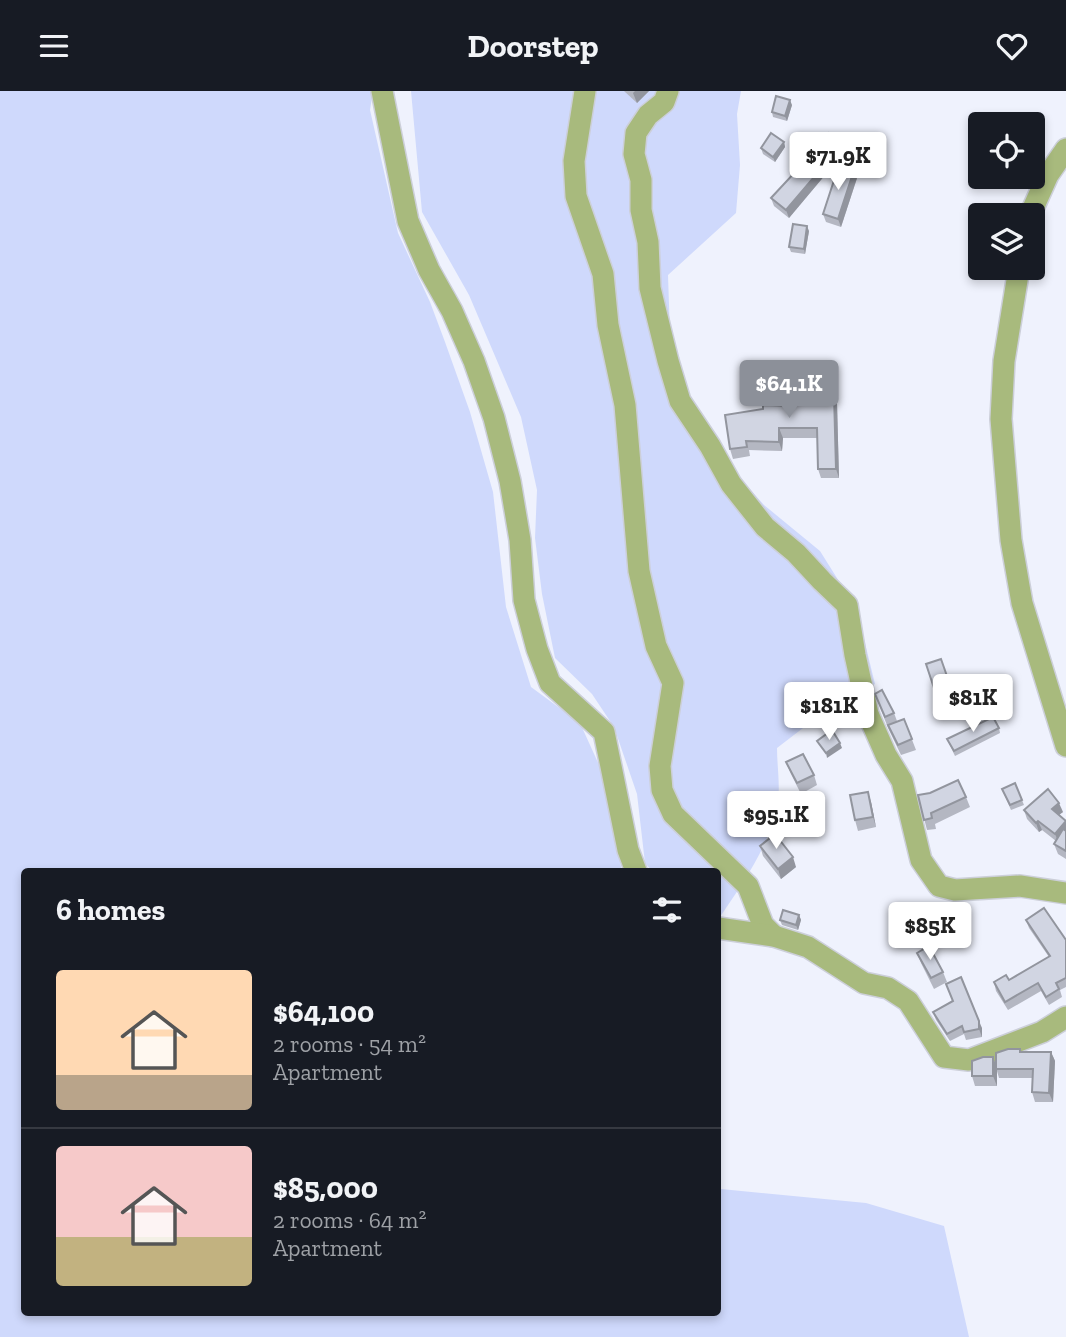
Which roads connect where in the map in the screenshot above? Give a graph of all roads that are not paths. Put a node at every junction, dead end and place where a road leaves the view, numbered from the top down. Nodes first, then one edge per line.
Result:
1 (382, 91) edge
2 (585, 91) edge
3 (668, 91) edge
4 (1066, 149) edge
5 (1035, 203) edge
6 (1017, 280) edge
7 (1066, 746) edge
8 (635, 868) edge
9 (1066, 893) edge
10 (721, 928) edge
11 (774, 936) junction
12 (1066, 1017) edge

1 - 8 street
2 - 11 street
3 - 9 street
4 - 5 street
6 - 7 street
10 - 11 street
11 - 12 street

